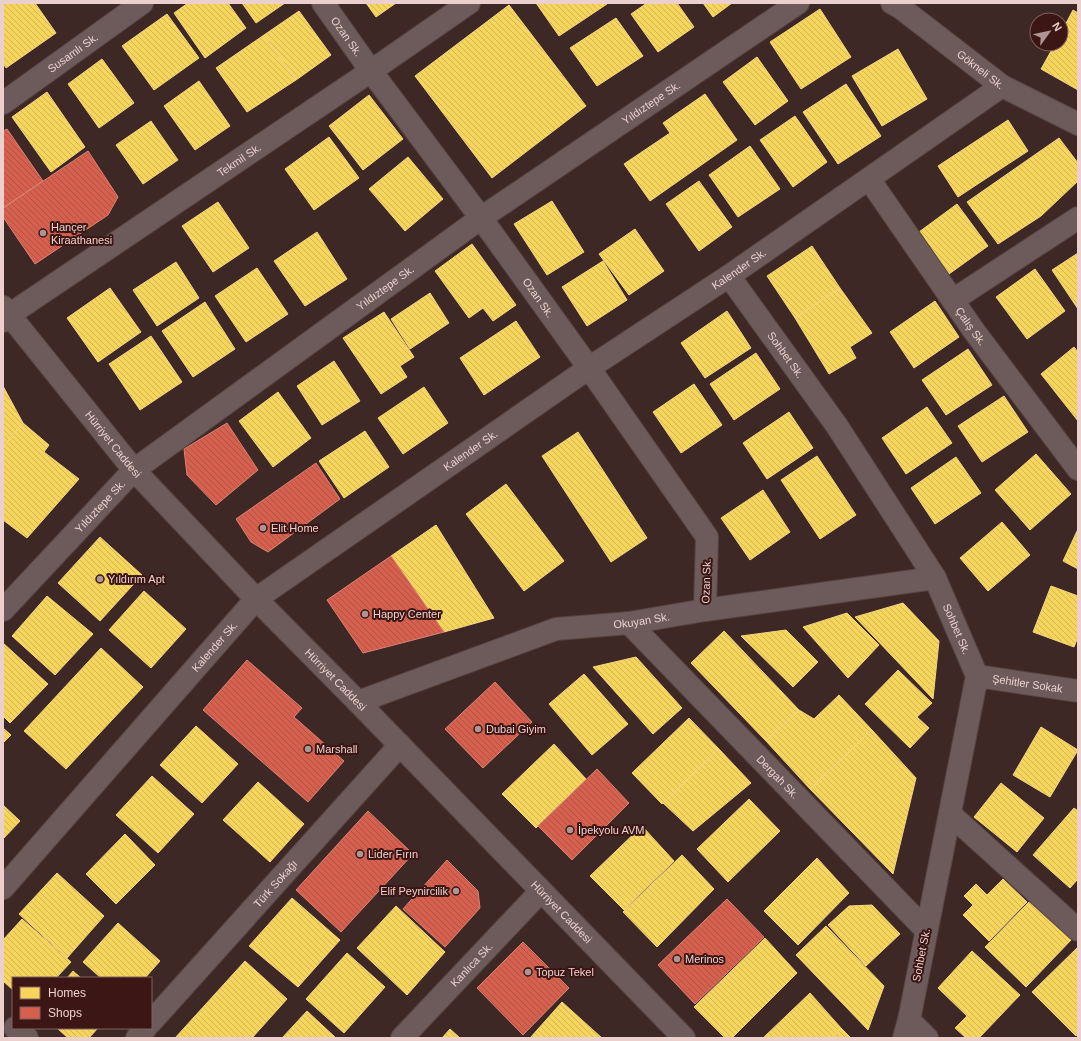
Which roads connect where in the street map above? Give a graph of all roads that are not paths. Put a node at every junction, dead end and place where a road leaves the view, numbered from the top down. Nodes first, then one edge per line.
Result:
1 (142, 3) edge
2 (323, 3) edge
3 (469, 3) edge
4 (798, 3) edge
5 (900, 5) edge
6 (371, 71) junction
7 (1002, 86) junction
8 (3, 103) edge
9 (1078, 124) edge
10 (869, 179) junction
11 (482, 218) junction
12 (1078, 218) edge
13 (729, 276) junction
14 (953, 300) junction
15 (5, 314) edge
16 (589, 368) junction
17 (1078, 469) edge
18 (134, 470) junction
19 (935, 578) junction
20 (256, 599) junction
21 (3, 610) edge
22 (705, 610) junction
23 (629, 623) junction
24 (977, 676) junction
25 (1078, 691) edge
26 (358, 702) junction
27 (400, 745) junction
28 (950, 814) junction
29 (3, 888) edge
30 (541, 891) junction
31 (926, 930) junction
32 (1078, 930) edge
33 (3, 1017) edge
34 (152, 1021) edge
35 (12, 1025) edge
36 (16, 1029) edge
37 (145, 1029) edge
38 (907, 1029) edge
39 (27, 1038) edge
40 (136, 1038) edge
41 (402, 1038) edge
42 (684, 1038) edge
43 (927, 1038) edge

1 - 8 street, Susamlı Sk.
2 - 6 street, Ozan Sk.
3 - 6 street, Tekmil Sk.
4 - 11 street, Yıldıztepe Sk.
5 - 7 street, Gökneli Sk.
6 - 11 street, Ozan Sk.
6 - 15 street, Tekmil Sk.
7 - 9 street, Gökneli Sk.
7 - 10 street, Kalender Sk.
10 - 13 street, Kalender Sk.
10 - 14 street, Çalış Sk.
11 - 16 street, Ozan Sk.
11 - 18 street, Yıldıztepe Sk.
12 - 14 street
13 - 16 street, Kalender Sk.
13 - 19 street, Sohbet Sk.
14 - 17 street, Çalış Sk.
15 - 18 street, Hürriyet Caddesi
16 - 20 street, Kalender Sk.
16 - 22 street, Ozan Sk.
18 - 20 street, Hürriyet Caddesi
18 - 21 street, Yıldıztepe Sk.
19 - 22 street, Okuyan Sk.
19 - 24 street, Sohbet Sk.
20 - 26 street, Hürriyet Caddesi
20 - 29 street, Kalender Sk.
22 - 23 street, Okuyan Sk.
23 - 26 street, Okuyan Sk.
23 - 31 street, Dergah Sk.
24 - 25 street, Şehitler Sokak
24 - 28 street, Sohbet Sk.
26 - 27 street, Hürriyet Caddesi
27 - 30 street, Hürriyet Caddesi
27 - 34 street, Türk Sokağı
28 - 31 street, Sohbet Sk.
28 - 32 street
30 - 41 street, Kanlıca Sk.
30 - 42 street, Hürriyet Caddesi
31 - 38 street, Sohbet Sk.
33 - 35 street
36 - 39 street
37 - 40 street
38 - 43 street

